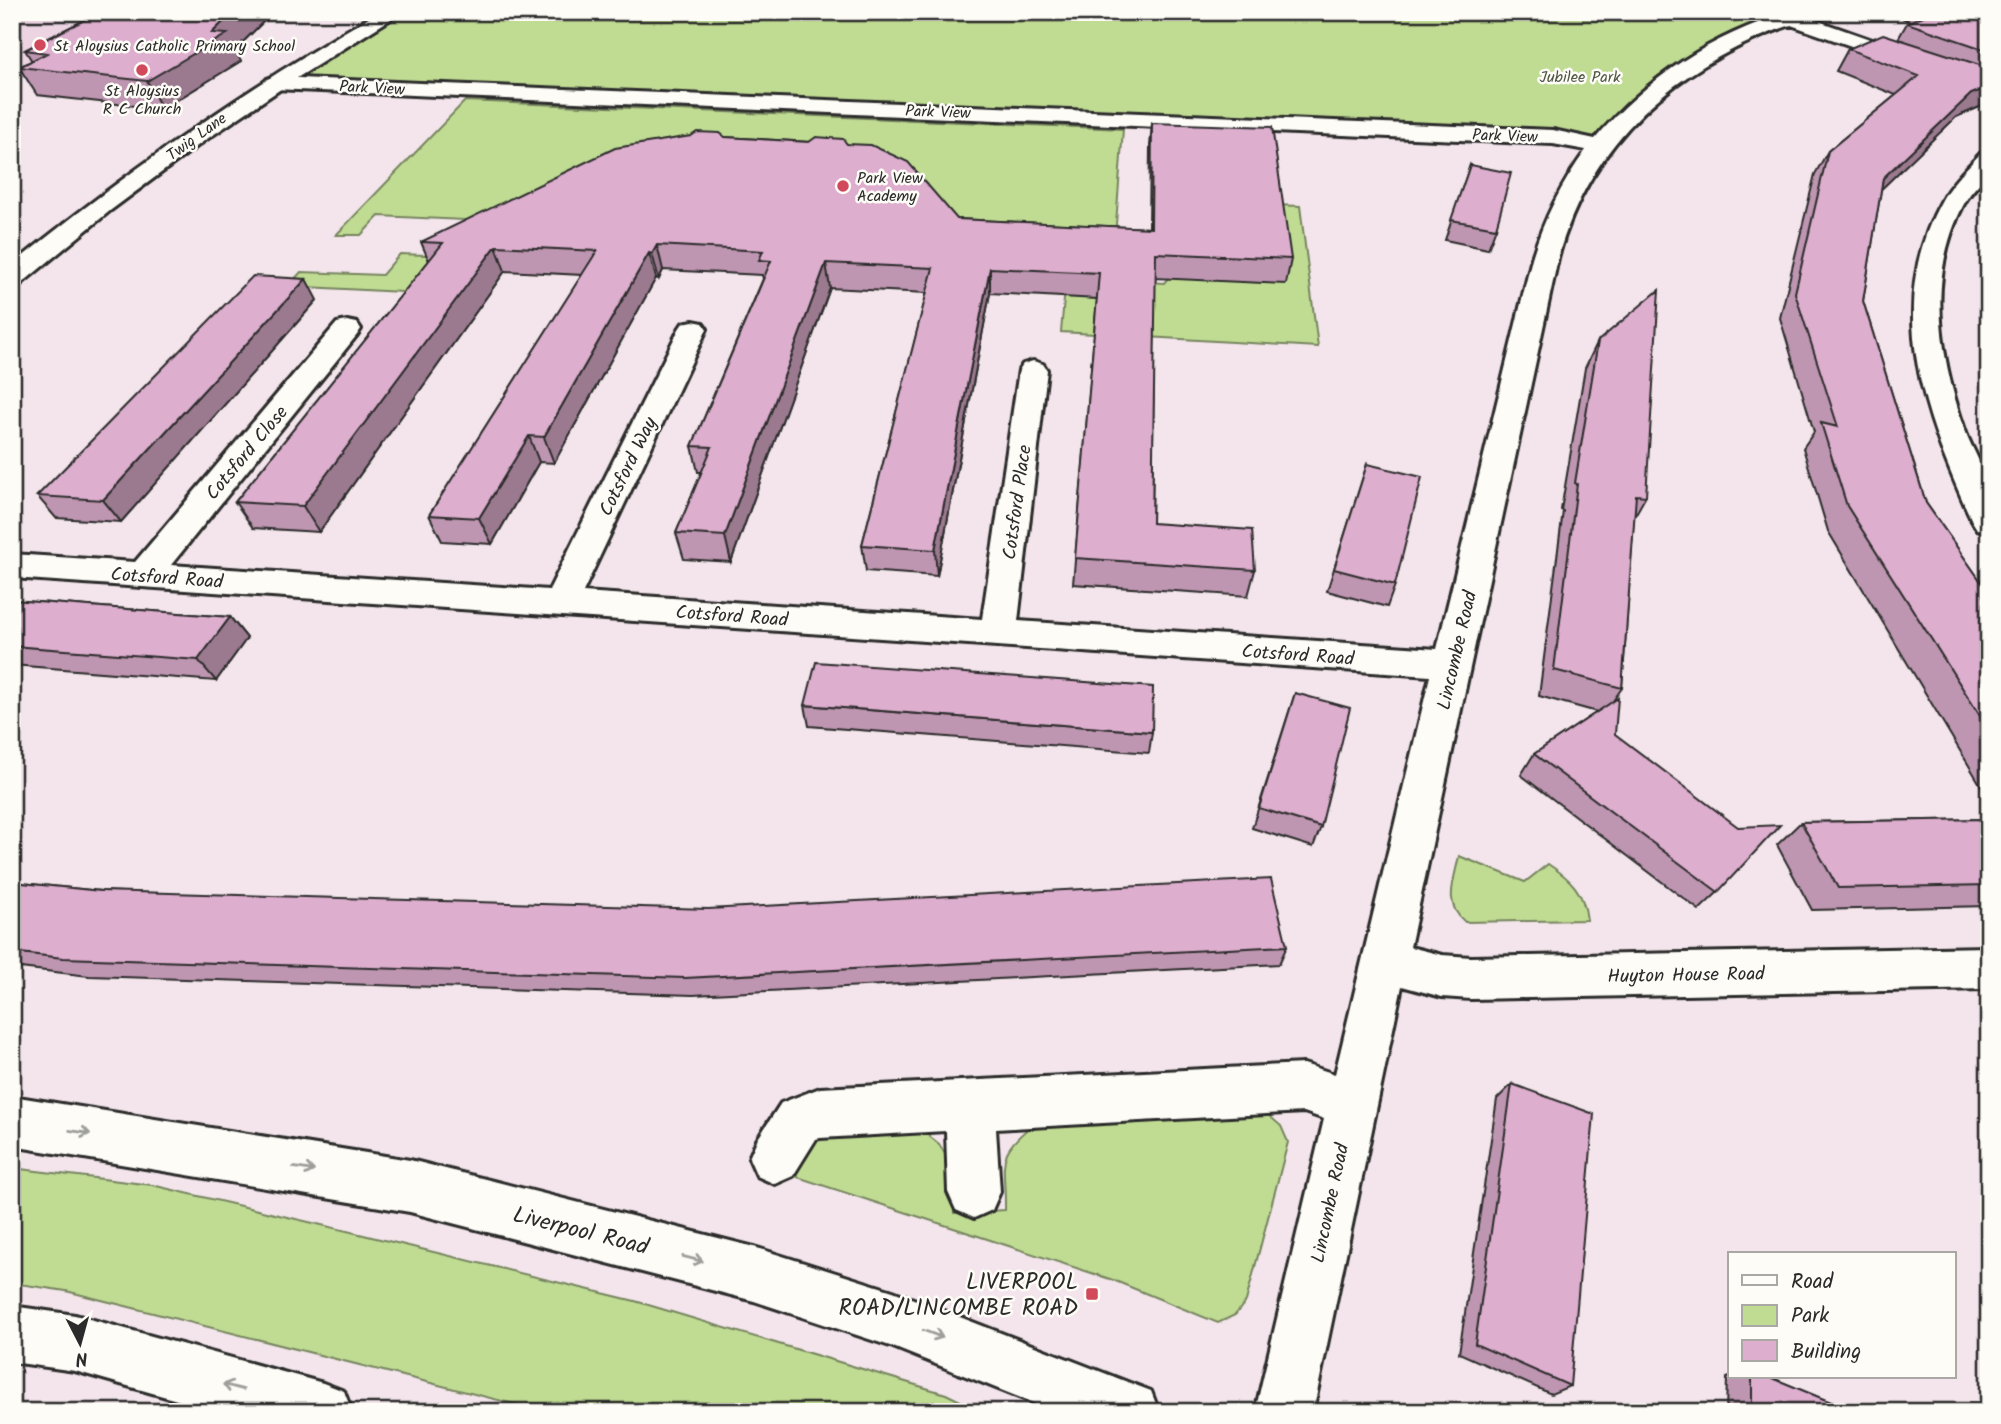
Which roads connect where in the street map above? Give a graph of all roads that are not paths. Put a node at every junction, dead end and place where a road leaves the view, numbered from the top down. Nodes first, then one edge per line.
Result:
1 (393, 12) edge
2 (1800, 15) edge
3 (274, 83) junction
4 (1989, 88) edge
5 (1602, 147) junction
6 (1989, 158) edge
7 (12, 278) edge
8 (347, 329) dead end
9 (693, 329) dead end
10 (1033, 370) dead end
11 (1989, 521) edge
12 (12, 566) edge
13 (144, 575) junction
14 (560, 603) junction
15 (999, 634) junction
16 (1452, 664) junction
17 (1384, 961) junction
18 (1989, 968) edge
19 (1351, 1104) junction
20 (970, 1105) junction
21 (12, 1121) edge
22 (775, 1158) dead end
23 (974, 1192) dead end
24 (12, 1334) edge
25 (323, 1412) edge
26 (1130, 1412) edge
27 (1284, 1412) edge

1 - 3 main road, Twig Lane
2 - 4 main road
2 - 5 main road, Lincombe Road
3 - 5 main road, Park View
3 - 7 main road, Twig Lane
5 - 16 main road, Lincombe Road
6 - 11 main road
8 - 13 main road, Cotsford Close
9 - 14 main road, Cotsford Way
10 - 15 main road, Cotsford Place
12 - 13 main road, Cotsford Road
13 - 14 main road, Cotsford Road
14 - 15 main road, Cotsford Road
15 - 16 main road, Cotsford Road
16 - 17 main road, Lincombe Road
17 - 18 main road, Huyton House Road
17 - 19 main road, Lincombe Road
19 - 20 main road
19 - 27 main road, Lincombe Road
20 - 22 main road
20 - 23 main road
21 -> 26 main road, Liverpool Road
25 -> 24 main road

